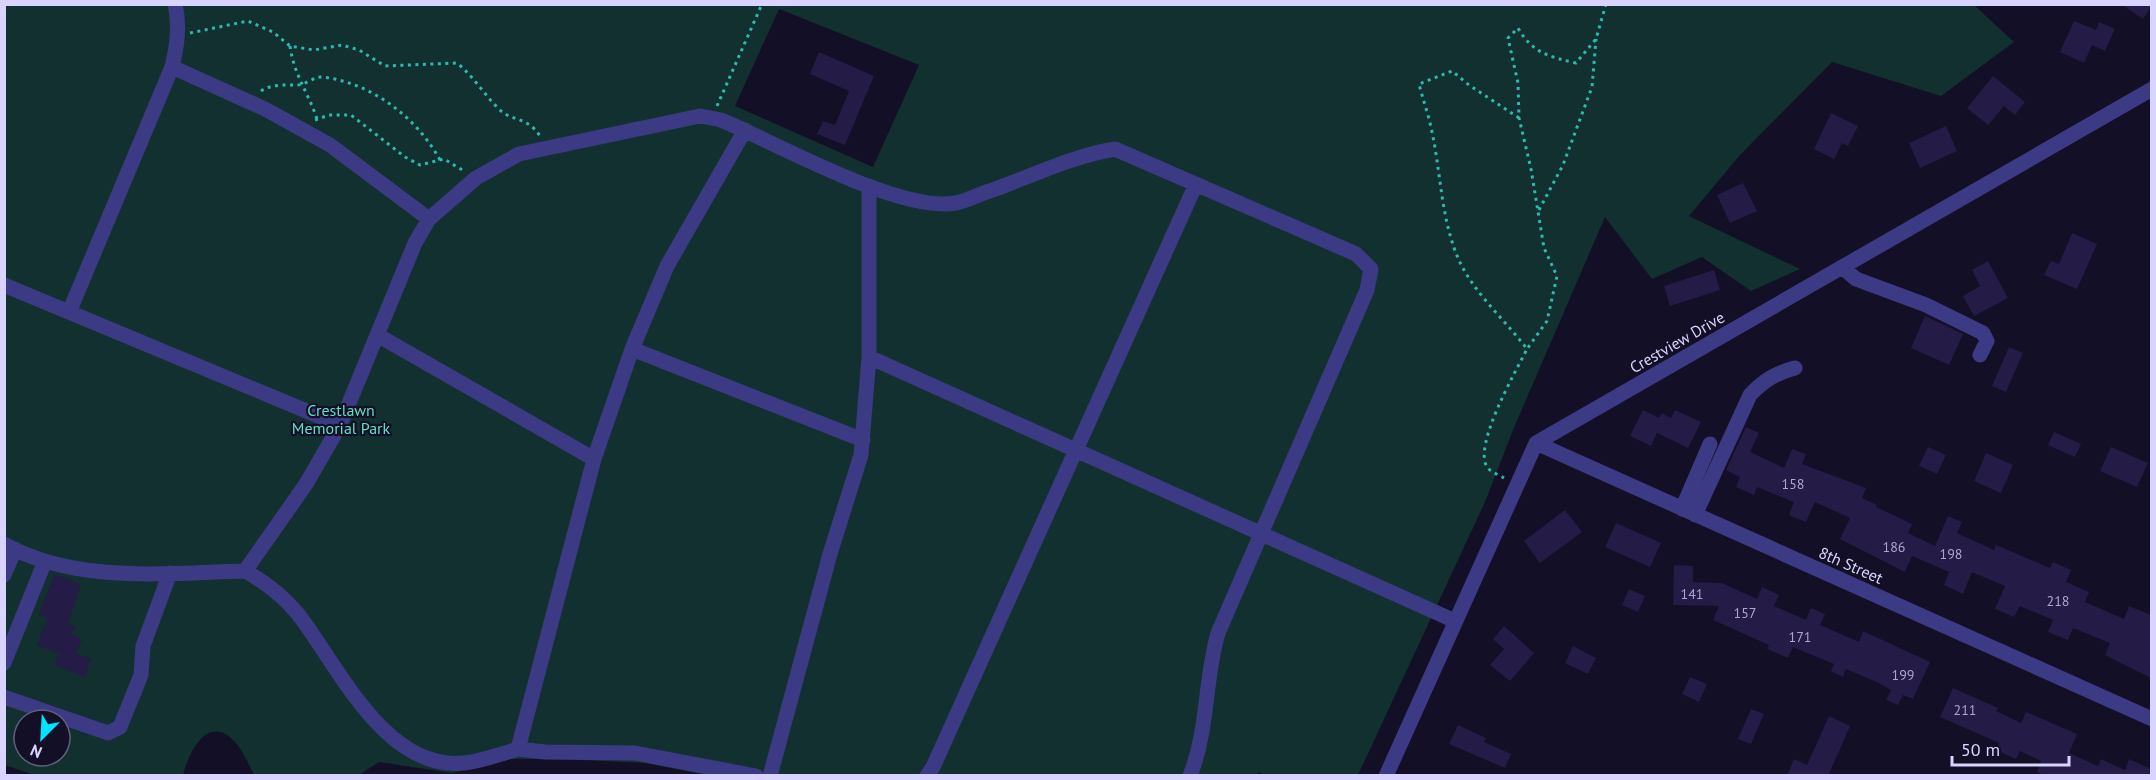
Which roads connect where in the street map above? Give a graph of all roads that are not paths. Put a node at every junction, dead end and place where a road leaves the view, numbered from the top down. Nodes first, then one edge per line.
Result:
1 (175, 4) edge
2 (172, 67) junction
3 (2151, 89) edge
4 (745, 130) junction
5 (1196, 184) junction
6 (869, 186) junction
7 (429, 219) junction
8 (1842, 267) junction
9 (4, 285) edge
10 (70, 310) junction
11 (379, 336) junction
12 (633, 349) junction
13 (1980, 355) dead end
14 (869, 357) junction
15 (1795, 368) dead end
16 (340, 424) junction
17 (863, 440) junction
18 (1536, 443) junction
19 (1710, 444) dead end
20 (1077, 450) junction
21 (594, 459) junction
22 (1689, 512) junction
23 (1260, 533) junction
24 (10, 546) edge
25 (45, 561) junction
26 (245, 571) junction
27 (170, 573) junction
28 (4, 575) edge
29 (1455, 621) junction
30 (4, 663) edge
31 (4, 697) edge
32 (2151, 718) edge
33 (518, 749) junction
34 (756, 776) edge
35 (770, 776) edge
36 (927, 776) edge
37 (1190, 776) edge
38 (1386, 776) edge

1 - 2 street
2 - 7 street
2 - 10 street
3 - 8 street, Crestview Drive
4 - 6 street
4 - 7 street
4 - 12 street
5 - 6 street
5 - 20 street
5 - 23 street
6 - 14 street
7 - 11 street
8 - 13 street
8 - 18 street, Crestview Drive
9 - 10 street
10 - 16 street
11 - 16 street
11 - 21 street
12 - 17 street
12 - 21 street
14 - 17 street
14 - 20 street
15 - 22 street
16 - 26 street
17 - 35 street
18 - 22 street, 8th Street
18 - 29 street
19 - 22 street
20 - 23 street
20 - 36 street
21 - 33 street
22 - 32 street, 8th Street
23 - 29 street
23 - 37 street
24 - 25 street
24 - 28 street
25 - 27 street
25 - 30 street
26 - 27 street
26 - 33 street
27 - 31 street
29 - 38 street
33 - 34 street

